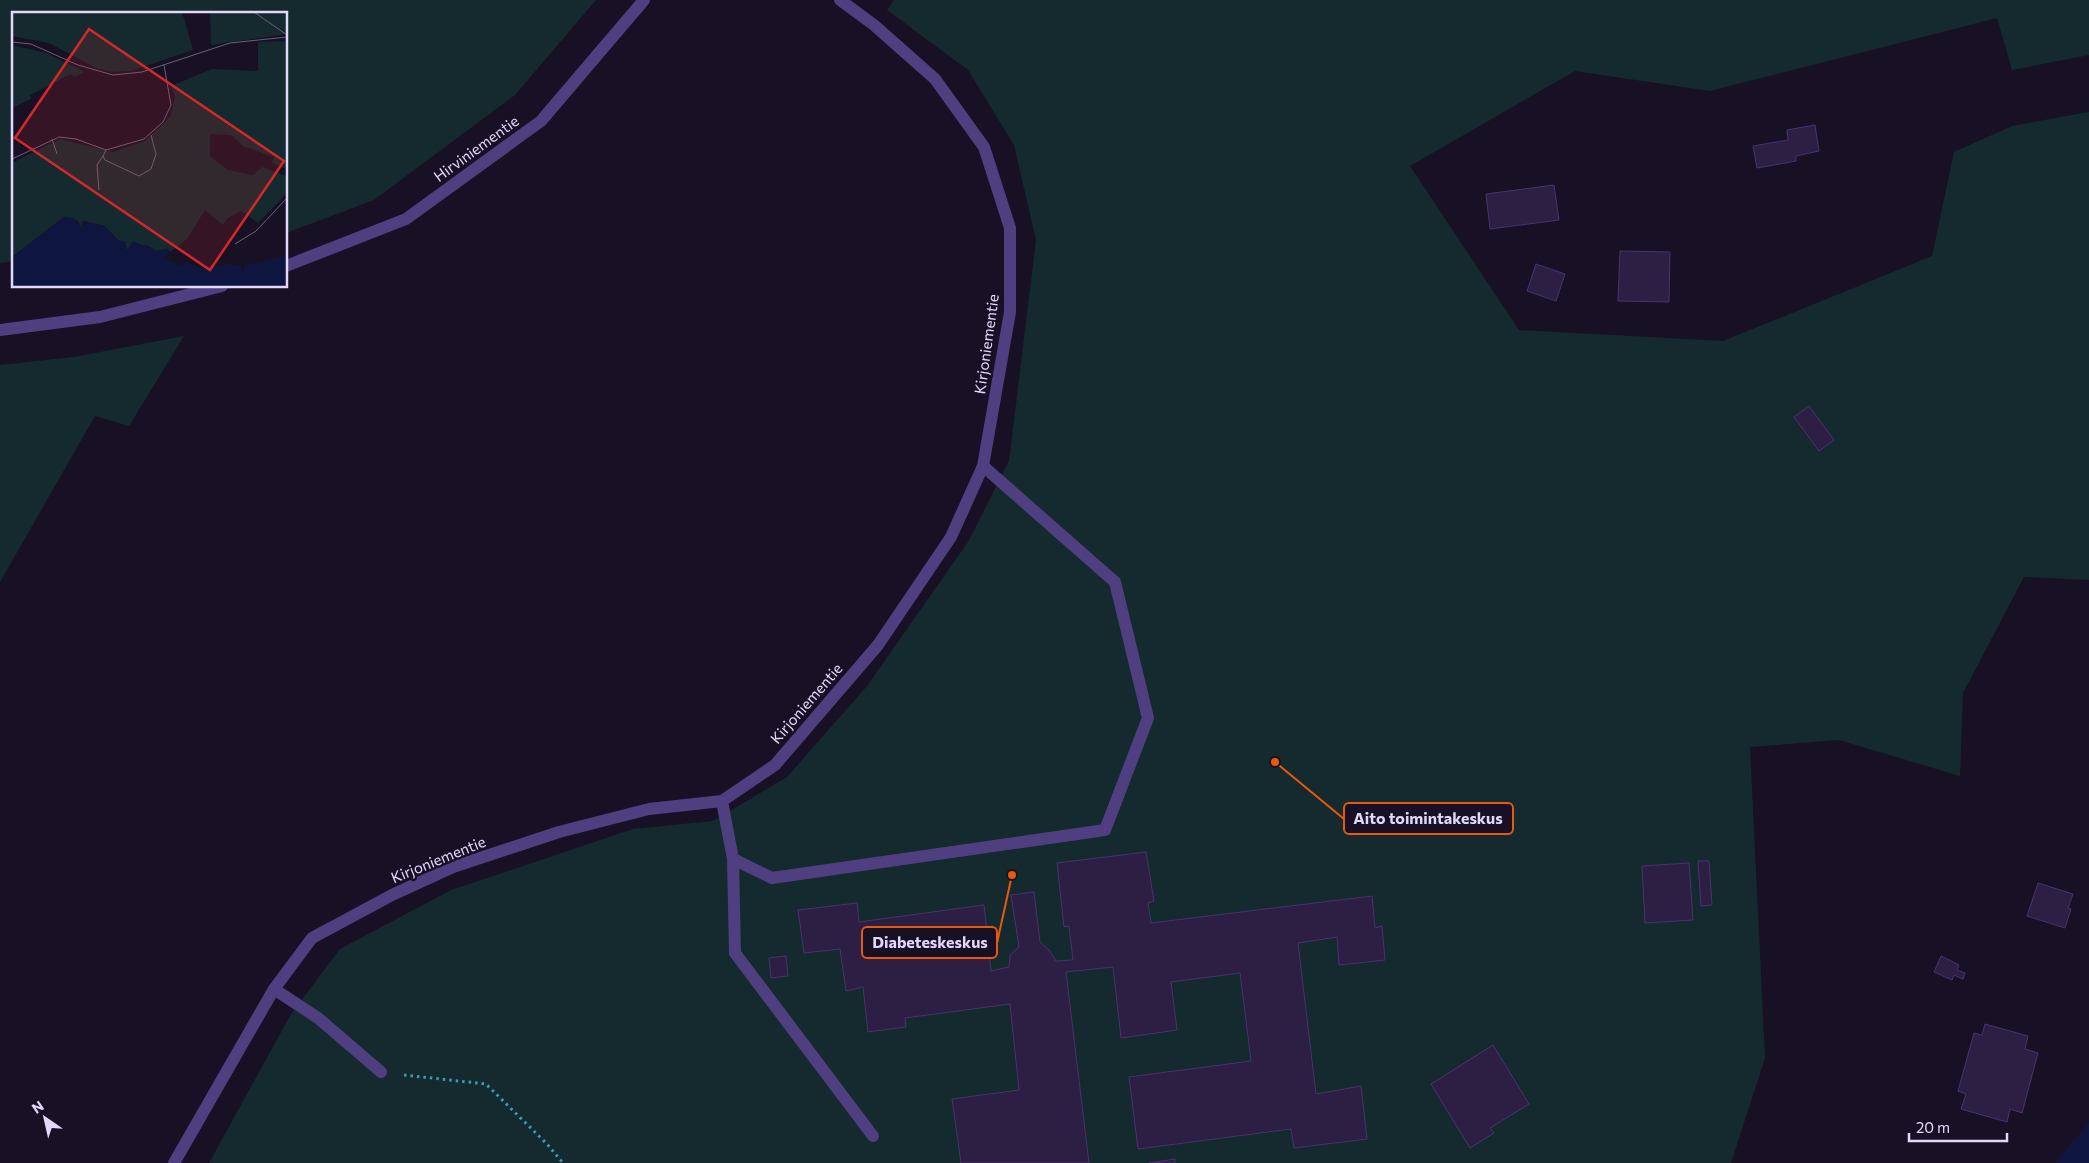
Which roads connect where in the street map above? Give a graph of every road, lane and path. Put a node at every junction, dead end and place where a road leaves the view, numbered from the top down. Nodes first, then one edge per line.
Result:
1 (644, 0) edge
2 (840, 0) edge
3 (288, 265) edge
4 (214, 288) edge
5 (0, 330) edge
6 (983, 466) junction
7 (722, 801) junction
8 (733, 859) junction
9 (274, 989) junction
10 (381, 1072) joint
11 (873, 1136) dead end
12 (174, 1163) edge
13 (563, 1163) edge

1 - 3 street, Hirviniementie
2 - 6 street, Kirjoniementie
4 - 5 street
6 - 7 street, Kirjoniementie
6 - 8 street
7 - 8 street
7 - 9 street, Kirjoniementie
8 - 11 street
9 - 10 street
9 - 12 street, Kirjoniementie
10 - 13 path

